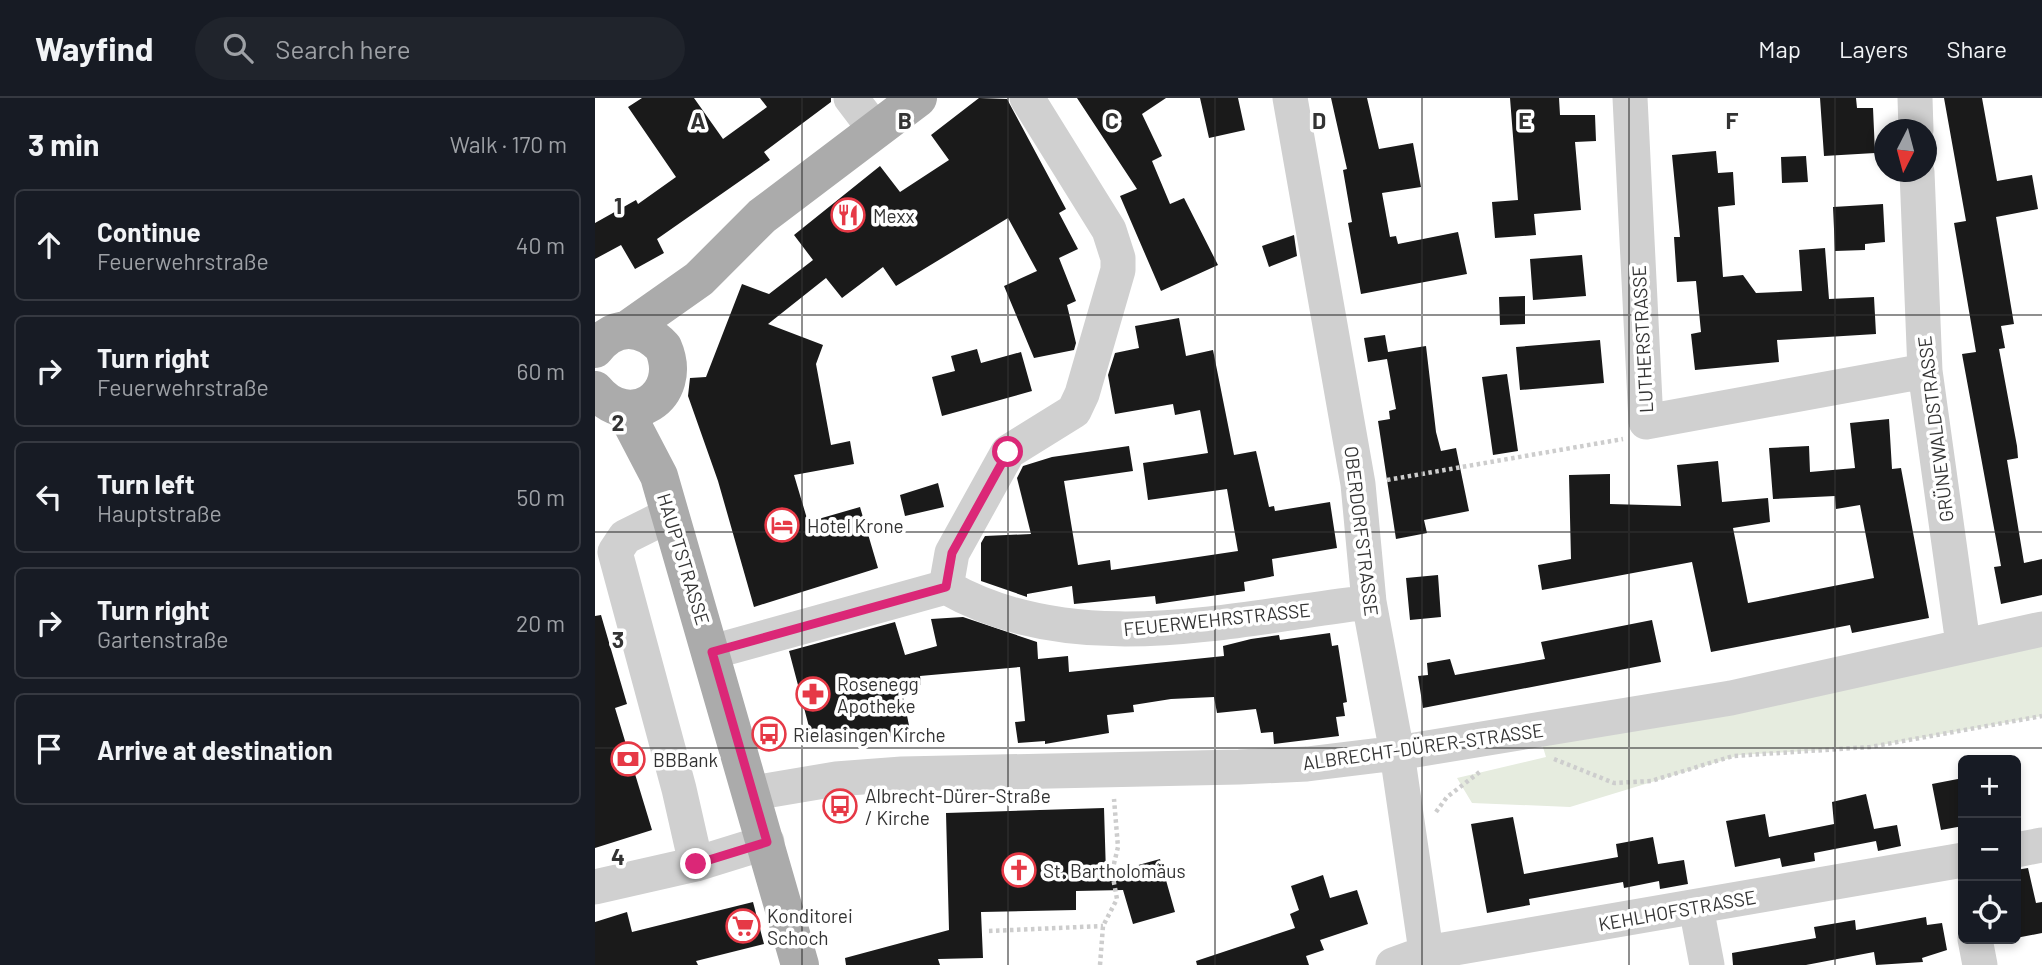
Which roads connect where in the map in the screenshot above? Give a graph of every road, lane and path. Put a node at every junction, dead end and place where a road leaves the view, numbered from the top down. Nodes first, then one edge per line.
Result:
1 (851, 98) edge
2 (918, 98) edge
3 (1027, 98) edge
4 (1290, 98) edge
5 (1630, 98) edge
6 (1915, 98) edge
7 (1916, 119) edge
8 (876, 131) junction
9 (1917, 182) edge
10 (699, 279) junction
11 (628, 329) junction
12 (595, 349) edge
13 (669, 360) junction
14 (1925, 371) junction
15 (626, 399) edge
16 (1646, 422) junction
17 (1358, 484) junction
18 (671, 514) junction
19 (946, 587) junction
20 (1369, 602) junction
21 (2042, 629) edge
22 (1963, 645) junction
23 (712, 652) junction
24 (2042, 716) edge
25 (1397, 753) junction
26 (1547, 757) dead end
27 (1110, 769) junction
28 (1482, 770) dead end
29 (753, 793) junction
30 (1410, 841) junction
31 (767, 842) junction
32 (2042, 845) edge
33 (2021, 849) edge
34 (696, 864) junction
35 (1958, 868) edge
36 (595, 887) edge
37 (1696, 907) junction
38 (1103, 926) junction
39 (989, 931) dead end
40 (1976, 944) edge
41 (1427, 959) edge
42 (800, 965) edge
43 (1100, 965) edge
44 (1393, 965) edge
45 (1707, 965) edge
46 (1980, 965) edge

1 - 8 street
2 - 8 main road
3 - 19 street
4 - 17 street, OBERDORFSTRASSE
5 - 16 street, LUTHERSTRASSE
6 - 7 street
8 - 10 main road
9 - 14 street, GRÜNEWALDSTRASSE
10 - 11 main road
10 - 13 main road
11 - 12 main road
11 - 13 main road
13 - 15 main road
14 - 16 street, LUTHERSTRASSE
14 - 22 street, GRÜNEWALDSTRASSE
15 - 18 main road, HAUPTSTRASSE
16 - 17 path
17 - 20 street, OBERDORFSTRASSE
18 - 23 main road, HAUPTSTRASSE
18 - 34 street
19 - 20 street, FEUERWEHRSTRASSE
19 - 23 street
20 - 25 street, OBERDORFSTRASSE
21 - 22 street, ALBRECHT-DÜRER-STRASSE
22 - 25 street, ALBRECHT-DÜRER-STRASSE
23 - 29 main road, HAUPTSTRASSE
24 - 26 path
25 - 27 street, ALBRECHT-DÜRER-STRASSE
25 - 30 street, OBERDORFSTRASSE
27 - 29 street, ALBRECHT-DÜRER-STRASSE
27 - 38 path
28 - 30 path
29 - 31 main road, HAUPTSTRASSE
30 - 41 street, OBERDORFSTRASSE
31 - 34 street
31 - 42 main road, HAUPTSTRASSE
32 - 33 street
34 - 36 street
35 - 37 street, KEHLHOFSTRASSE
37 - 41 street, KEHLHOFSTRASSE
37 - 45 street
38 - 39 path
38 - 43 path
40 - 46 street
41 - 44 street, KEHLHOFSTRASSE

